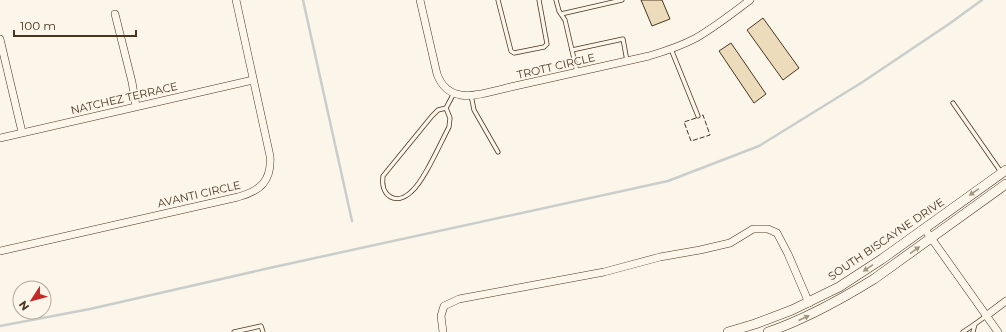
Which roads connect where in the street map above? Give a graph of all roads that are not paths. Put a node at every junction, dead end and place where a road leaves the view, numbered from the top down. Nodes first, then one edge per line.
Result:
1 (236, 0) edge
2 (420, 0) edge
3 (498, 0) edge
4 (539, 0) edge
5 (556, 0) edge
6 (622, 0) edge
7 (750, 0) edge
8 (115, 14) dead end
9 (561, 14) junction
10 (0, 39) edge
11 (671, 49) junction
12 (572, 50) junction
13 (627, 61) junction
14 (577, 72) junction
15 (253, 80) junction
16 (454, 93) junction
17 (471, 95) junction
18 (953, 103) dead end
19 (136, 106) junction
20 (446, 108) junction
21 (698, 116) dead end
22 (22, 132) junction
23 (0, 138) edge
24 (498, 152) dead end
25 (1004, 171) edge
26 (1006, 184) edge
27 (924, 228) junction
28 (931, 238) junction
29 (0, 251) edge
30 (1006, 301) edge
31 (809, 303) junction
32 (986, 316) junction
33 (975, 324) junction
34 (745, 330) edge
35 (234, 332) edge
36 (263, 332) edge
37 (443, 332) edge
38 (728, 332) edge
39 (768, 332) edge
40 (963, 332) edge
41 (973, 332) edge
42 (998, 332) edge

1 - 15 street, AVANTI CIRCLE
2 - 16 street
3 - 4 lane
5 - 9 lane
6 - 9 lane
7 - 11 street, TROTT CIRCLE
8 - 19 street
9 - 12 lane
10 - 22 street
11 - 13 street, TROTT CIRCLE
11 - 21 lane
12 - 13 lane
12 - 14 lane
13 - 14 street, TROTT CIRCLE
14 - 17 street, TROTT CIRCLE
15 - 19 street, NATCHEZ TERRACE
15 - 29 street, AVANTI CIRCLE
16 - 17 street, TROTT CIRCLE
16 - 20 lane
17 - 24 lane
18 - 25 lane
19 - 22 street, NATCHEZ TERRACE
20 - 20 lane
22 - 23 street, NATCHEZ TERRACE
25 -> 27 street, SOUTH BISCAYNE DRIVE
26 - 28 street
27 - 28 street
27 -> 31 street, SOUTH BISCAYNE DRIVE
28 - 32 street
39 -> 28 street
30 - 32 street
31 - 34 street, SOUTH BISCAYNE DRIVE
31 - 37 street
32 - 33 lane
32 - 42 street
33 - 40 lane
33 - 41 lane
34 - 38 street, SOUTH BISCAYNE DRIVE
35 - 36 lane

